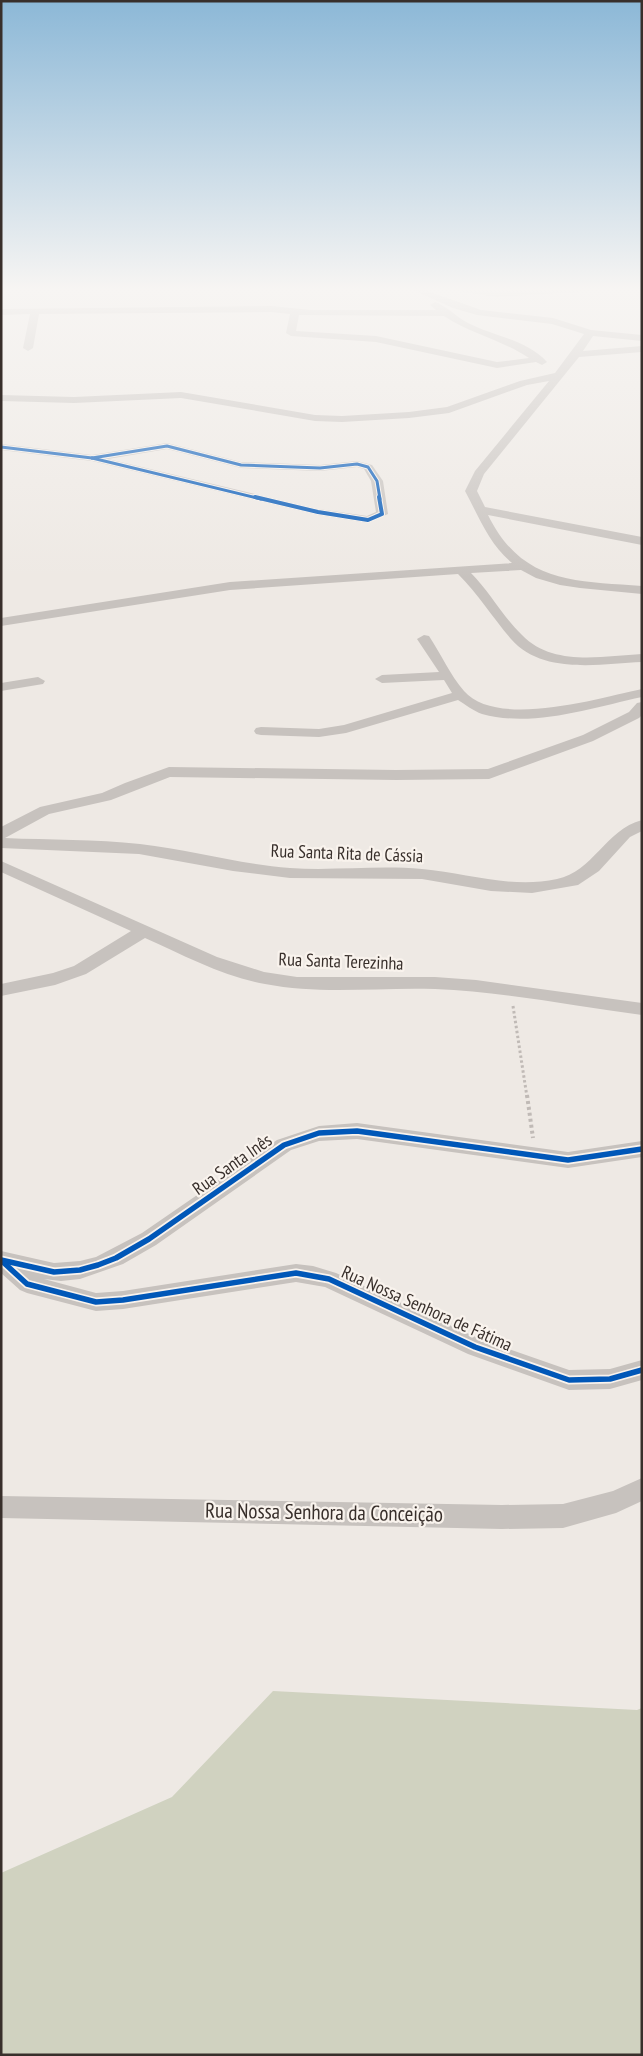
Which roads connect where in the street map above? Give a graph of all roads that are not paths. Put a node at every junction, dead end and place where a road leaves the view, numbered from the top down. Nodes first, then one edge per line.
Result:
1 (516, 386) edge
2 (548, 386) edge
3 (1, 398) edge
4 (1, 447) edge
5 (92, 458) junction
6 (481, 510) junction
7 (642, 541) edge
8 (524, 566) junction
9 (462, 570) junction
10 (642, 590) edge
11 (1, 622) edge
12 (424, 639) dead end
13 (642, 658) edge
14 (448, 676) junction
15 (382, 679) dead end
16 (38, 681) dead end
17 (1, 687) edge
18 (642, 693) edge
19 (460, 695) junction
20 (642, 706) edge
21 (261, 732) dead end
22 (642, 825) edge
23 (1, 834) edge
24 (1, 843) edge
25 (1, 866) edge
26 (144, 931) junction
27 (1, 990) edge
28 (642, 1009) edge
29 (642, 1149) edge
30 (1, 1260) edge
31 (642, 1370) edge
32 (642, 1489) edge
33 (1, 1507) edge

1 - 3 street
2 - 6 street
4 - 5 street
5 - 5 street
6 - 7 street
6 - 8 street
8 - 9 street
8 - 10 street
9 - 11 street
9 - 13 street
12 - 14 street
14 - 15 street
14 - 19 street
16 - 17 street
18 - 19 street
19 - 21 street
20 - 23 street
22 - 24 street, Rua Santa Rita de Cássia
25 - 26 street, Rua Santa Terezinha
26 - 27 street
26 - 28 street, Rua Santa Terezinha
29 - 30 street, Rua Santa Inês
30 - 31 street, Rua Nossa Senhora de Fátima
32 - 33 street, Rua Nossa Senhora da Conceição

